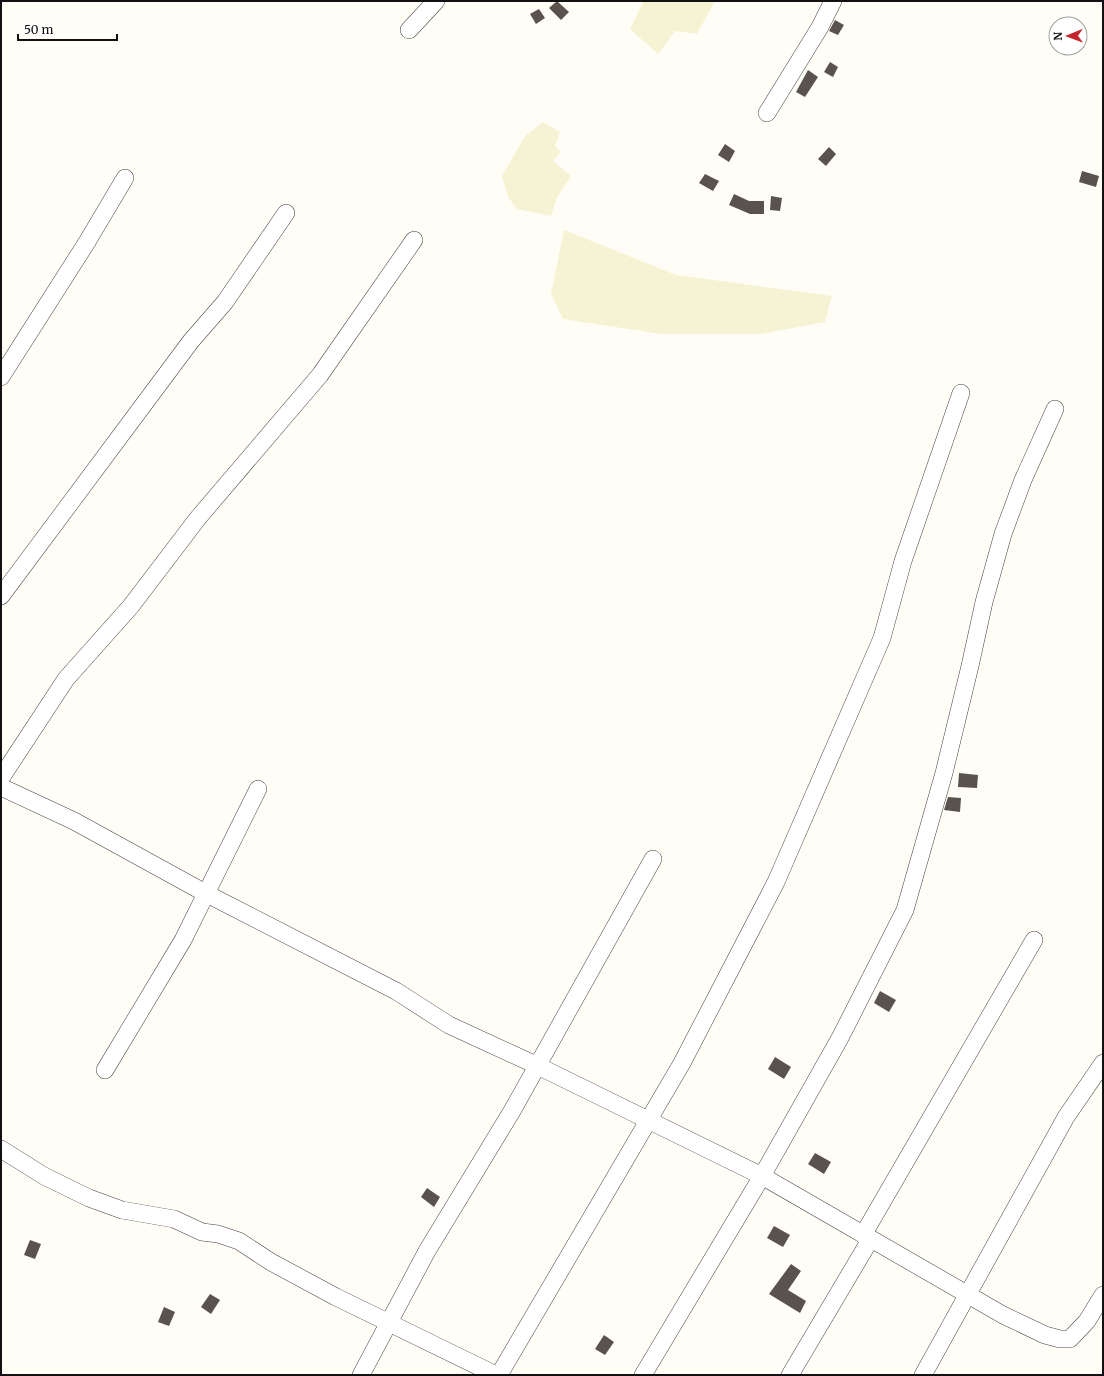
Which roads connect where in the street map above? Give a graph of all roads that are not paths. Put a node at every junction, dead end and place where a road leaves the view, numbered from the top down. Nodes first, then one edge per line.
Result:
1 (436, 1) edge
2 (833, 1) edge
3 (409, 30) dead end
4 (767, 113) dead end
5 (125, 178) dead end
6 (286, 213) dead end
7 (414, 240) dead end
8 (1, 377) edge
9 (961, 393) dead end
10 (1055, 408) dead end
11 (1, 596) edge
12 (1, 778) edge
13 (1, 787) edge
14 (258, 789) dead end
15 (653, 859) dead end
16 (207, 894) junction
17 (1034, 940) dead end
18 (1103, 1063) edge
19 (538, 1066) junction
20 (105, 1070) dead end
21 (648, 1121) junction
22 (1, 1149) edge
23 (762, 1176) junction
24 (866, 1237) junction
25 (1103, 1295) edge
26 (968, 1296) junction
27 (388, 1324) junction
28 (361, 1375) edge
29 (498, 1375) edge
30 (644, 1375) edge
31 (790, 1375) edge
32 (923, 1375) edge

1 - 3 street
2 - 4 street
5 - 8 street
6 - 11 street
7 - 12 street
9 - 21 street
10 - 23 street
13 - 16 street
14 - 16 street
15 - 19 street
16 - 19 street
16 - 20 street
17 - 24 street
18 - 26 street
19 - 21 street
19 - 27 street
21 - 23 street
21 - 29 street
22 - 27 street
23 - 24 street
23 - 30 street
24 - 26 street
24 - 31 street
25 - 26 street
26 - 32 street
27 - 28 street
27 - 29 street

